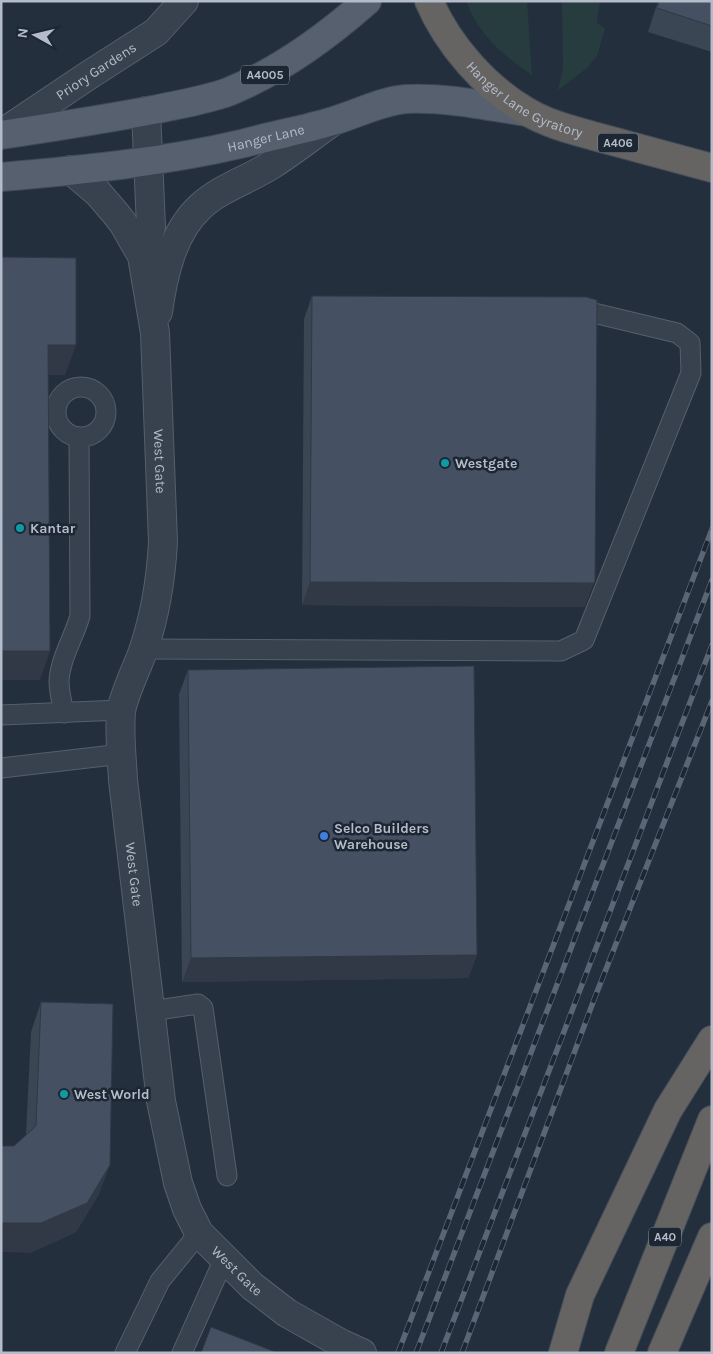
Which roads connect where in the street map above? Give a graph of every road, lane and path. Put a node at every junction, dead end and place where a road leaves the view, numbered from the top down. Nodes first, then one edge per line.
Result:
1 (184, 1) edge
2 (366, 1) edge
3 (429, 1) edge
4 (146, 111) junction
5 (526, 112) junction
6 (333, 121) junction
7 (1, 135) edge
8 (148, 161) junction
9 (712, 168) edge
10 (71, 170) junction
11 (1, 177) edge
12 (142, 256) junction
13 (556, 304) edge
14 (154, 333) junction
15 (79, 437) dead end
16 (144, 649) junction
17 (122, 710) junction
18 (64, 713) junction
19 (1, 716) edge
20 (122, 754) junction
21 (1, 768) edge
22 (151, 1011) junction
23 (712, 1040) edge
24 (712, 1120) edge
25 (227, 1176) dead end
26 (199, 1233) junction
27 (712, 1237) edge
28 (224, 1259) junction
29 (352, 1348) edge
30 (124, 1353) edge
31 (182, 1353) edge
32 (563, 1353) edge
33 (619, 1353) edge
34 (662, 1353) edge

1 - 7 street, Priory Gardens
2 - 4 main road, A4005
3 - 5 highway, Hanger Lane Gyratory / A406
4 - 7 main road, A4005
4 - 8 street, West Gate
5 - 6 main road, Hanger Lane
5 - 9 highway, Hanger Lane Gyratory / A406
6 - 8 main road, Hanger Lane
6 - 14 street, West Gate
8 - 10 main road, Hanger Lane
8 - 12 street, West Gate
10 - 11 main road, Hanger Lane
10 - 12 street, West Gate
12 - 14 street, West Gate
13 - 16 lane
14 - 16 street, West Gate
15 - 18 lane
16 - 17 street, West Gate
17 - 18 lane
17 - 20 street, West Gate
18 - 19 lane
20 - 21 lane
20 - 22 street, West Gate
22 - 25 lane
22 - 26 street, West Gate
23 - 32 highway
24 - 33 highway, A40
26 - 28 street, West Gate
26 - 30 lane
27 - 34 highway
28 - 29 street, West Gate
28 - 31 lane

